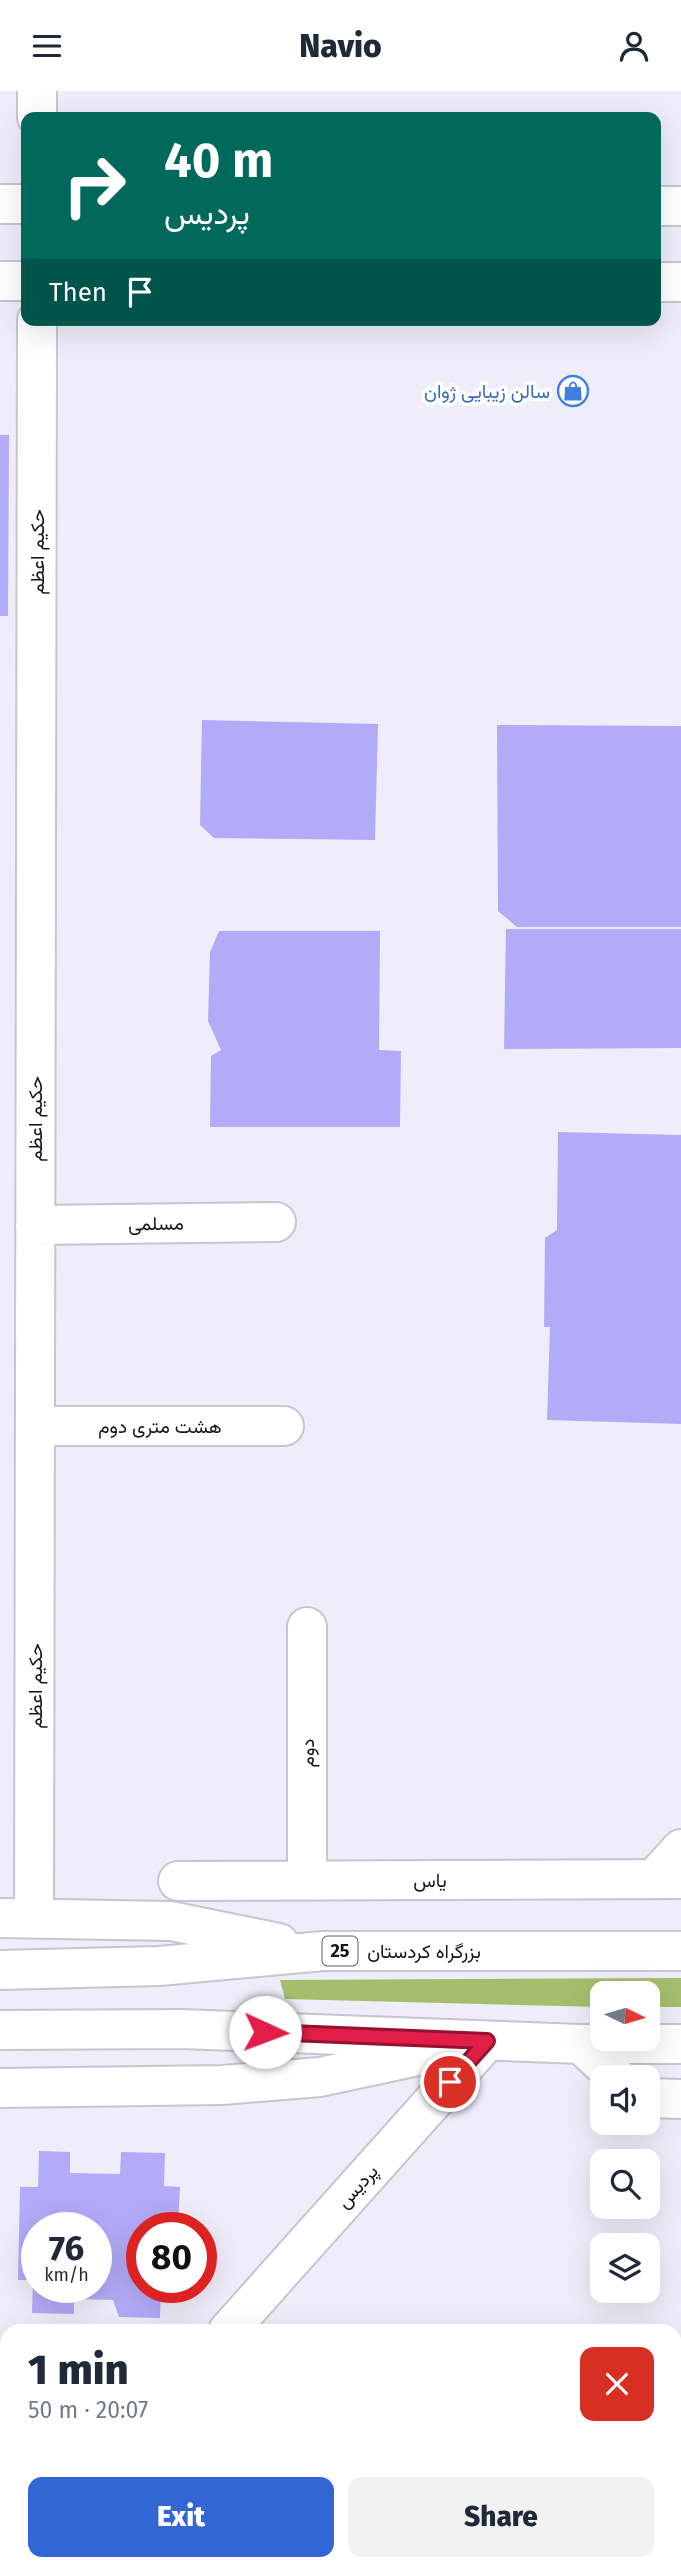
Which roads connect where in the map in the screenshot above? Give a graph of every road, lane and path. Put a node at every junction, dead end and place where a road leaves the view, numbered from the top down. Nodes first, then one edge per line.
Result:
1 (37, 91) edge
2 (37, 112) edge
3 (0, 204) edge
4 (21, 204) edge
5 (661, 206) edge
6 (681, 206) edge
7 (0, 281) edge
8 (21, 281) edge
9 (661, 282) edge
10 (681, 282) edge
11 (37, 326) edge
12 (276, 1222) dead end
13 (35, 1225) junction
14 (35, 1426) junction
15 (284, 1426) dead end
16 (307, 1626) dead end
17 (681, 1849) edge
18 (668, 1879) edge
19 (307, 1880) junction
20 (178, 1881) dead end
21 (17, 1918) edge
22 (323, 1951) junction
23 (681, 1951) edge
24 (0, 1970) edge
25 (0, 2031) edge
26 (487, 2041) junction
27 (581, 2044) junction
28 (681, 2044) edge
29 (603, 2065) edge
30 (0, 2088) edge
31 (660, 2098) edge
32 (681, 2099) edge
33 (234, 2324) edge

1 - 2 main road
3 - 4 main road
5 - 6 main road
7 - 8 main road
9 - 10 main road
11 - 13 main road, حکیم اعظم
12 - 13 main road, مسلمی
13 - 14 main road, حکیم اعظم
14 - 15 main road, هشت متری دوم
14 - 21 main road, حکیم اعظم
16 - 19 main road, دوم
17 - 18 main road
18 - 19 main road, یاس
19 - 20 main road, یاس
21 - 22 main road
22 - 23 main road, بزرگراه کردستان / 25
22 - 24 main road, بزرگراه کردستان / 25
25 - 26 main road
26 - 27 main road
26 - 30 main road
26 - 33 main road, پردیس
27 - 28 main road
27 - 29 main road
31 - 32 main road

